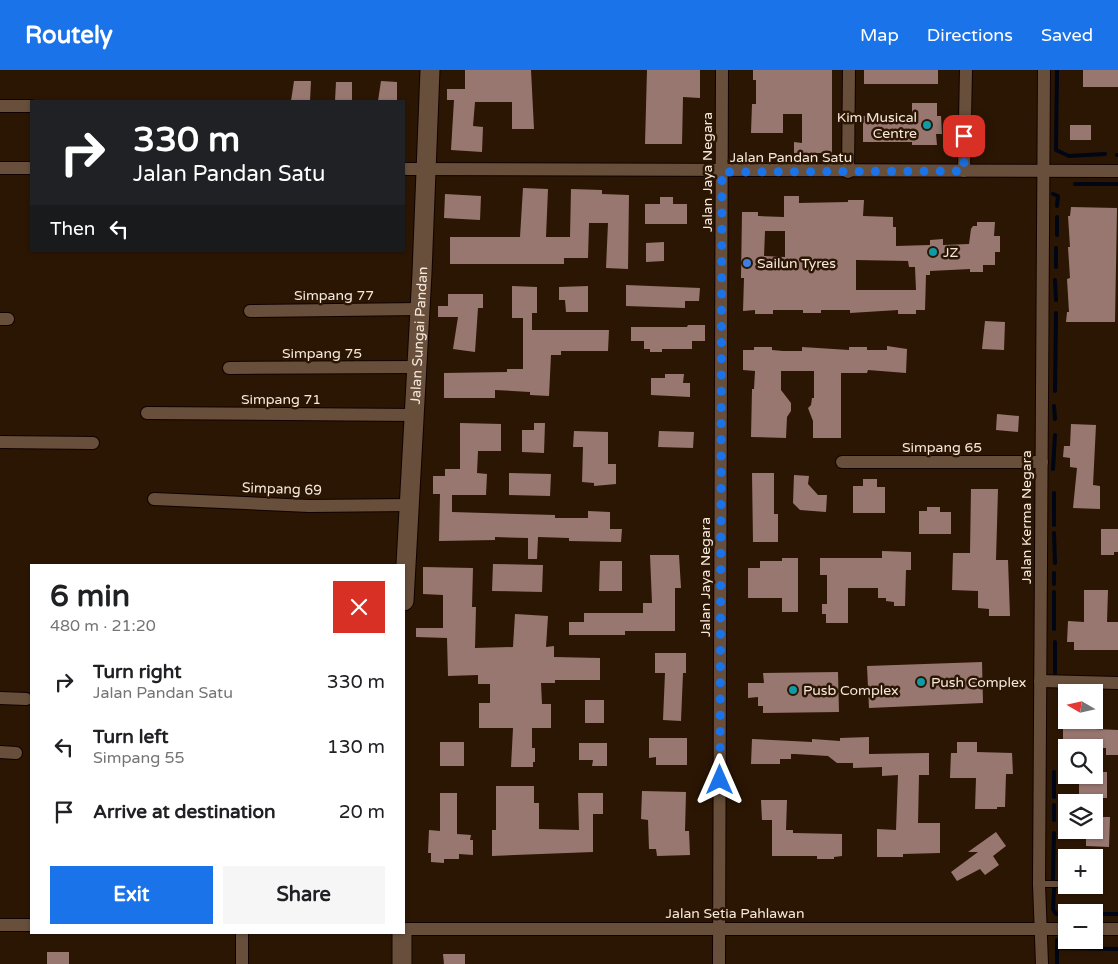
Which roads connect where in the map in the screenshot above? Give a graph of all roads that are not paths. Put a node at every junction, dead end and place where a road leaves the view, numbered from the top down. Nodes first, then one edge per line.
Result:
1 (430, 70) edge
2 (722, 70) edge
3 (849, 70) edge
4 (966, 70) edge
5 (1044, 70) edge
6 (0, 106) edge
7 (30, 106) edge
8 (0, 168) edge
9 (30, 168) edge
10 (405, 169) edge
11 (426, 169) junction
12 (1043, 170) junction
13 (964, 171) junction
14 (1118, 171) edge
15 (722, 172) junction
16 (848, 172) junction
17 (419, 309) junction
18 (250, 311) dead end
19 (416, 367) junction
20 (229, 368) dead end
21 (148, 413) dead end
22 (414, 415) junction
23 (0, 442) edge
24 (93, 443) dead end
25 (842, 462) dead end
26 (1042, 462) junction
27 (154, 499) dead end
28 (409, 505) junction
29 (405, 575) edge
30 (1040, 682) junction
31 (1118, 683) edge
32 (0, 698) edge
33 (26, 699) dead end
34 (0, 752) edge
35 (16, 753) dead end
36 (1039, 884) junction
37 (1058, 884) edge
38 (0, 925) edge
39 (30, 925) edge
40 (719, 928) junction
41 (1041, 928) junction
42 (405, 929) edge
43 (1058, 929) edge
44 (1103, 929) edge
45 (1118, 929) edge
46 (242, 934) edge
47 (402, 934) edge
48 (242, 964) edge
49 (402, 964) edge
50 (719, 964) edge
51 (1042, 964) edge

1 - 11 street, Jalan Sungai Pandan
2 - 15 street, Jalan Jaya Negara
3 - 16 street
4 - 13 street
5 - 12 street, Jalan Kerma Negara
6 - 7 street
8 - 9 street
10 - 11 street, Jalan Pandan Satu
11 - 15 street, Jalan Pandan Satu
11 - 17 street, Jalan Sungai Pandan
12 - 13 street, Jalan Pandan Satu
12 - 14 street, Jalan Pandan Satu
12 - 26 street, Jalan Kerma Negara
13 - 16 street, Jalan Pandan Satu
15 - 16 street, Jalan Pandan Satu
15 - 40 street, Jalan Jaya Negara
17 - 18 street, Simpang 77
17 - 19 street, Jalan Sungai Pandan
19 - 20 street, Simpang 75
19 - 22 street, Jalan Sungai Pandan
21 - 22 street, Simpang 71
22 - 28 street, Jalan Sungai Pandan
23 - 24 street
25 - 26 street, Simpang 65
26 - 30 street, Jalan Kerma Negara
27 - 28 street, Simpang 69
28 - 29 street, Jalan Sungai Pandan
30 - 31 street
30 - 36 street, Jalan Kerma Negara
32 - 33 street
34 - 35 street
36 - 37 lane
36 - 41 street, Jalan Kerma Negara
38 - 39 street
40 - 41 street, Jalan Setia Pahlawan
40 - 42 street, Jalan Setia Pahlawan
40 - 50 street, Jalan Jaya Negara
41 - 43 street, Jalan Setia Pahlawan
41 - 51 street, Jalan Kerma Negara
44 - 45 street
46 - 48 street
47 - 49 street

